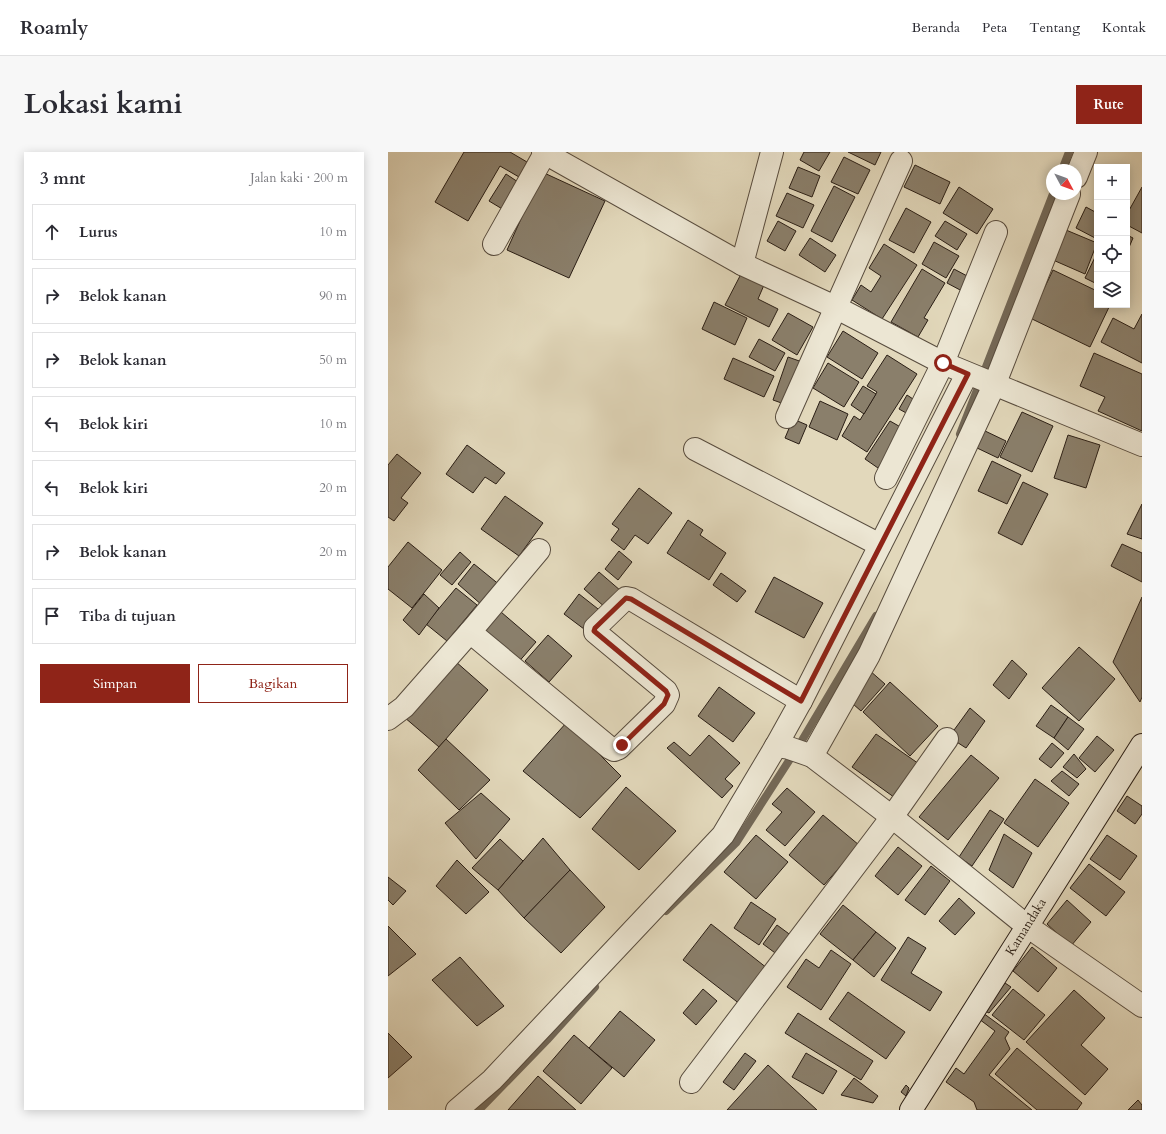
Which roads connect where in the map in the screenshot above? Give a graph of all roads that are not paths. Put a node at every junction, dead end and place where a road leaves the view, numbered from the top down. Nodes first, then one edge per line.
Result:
1 (544, 152) edge
2 (772, 152) edge
3 (1086, 152) edge
4 (901, 161) dead end
5 (1081, 164) edge
6 (1066, 200) edge
7 (996, 232) dead end
8 (494, 244) dead end
9 (742, 264) junction
10 (835, 307) junction
11 (943, 363) junction
12 (982, 378) junction
13 (787, 417) dead end
14 (1142, 445) edge
15 (695, 449) dead end
16 (886, 478) dead end
17 (880, 545) junction
18 (539, 550) dead end
19 (470, 632) junction
20 (801, 701) junction
21 (388, 719) edge
22 (947, 739) dead end
23 (1142, 745) edge
24 (795, 751) junction
25 (892, 817) junction
26 (1027, 926) junction
27 (1142, 1006) edge
28 (691, 1082) dead end
29 (457, 1110) edge
30 (910, 1110) edge

1 - 8 street
1 - 9 street
2 - 9 street
3 - 5 street
4 - 10 street
6 - 12 street
7 - 11 street
9 - 10 street
10 - 11 street
10 - 13 street
11 - 12 street
11 - 16 street
12 - 14 street
12 - 17 street
12 - 24 street
15 - 17 street
17 - 20 street
18 - 19 street
19 - 20 street
19 - 21 street
20 - 24 street
22 - 25 street
23 - 26 street, Kamandaka
24 - 25 street
24 - 29 street
25 - 26 street
25 - 28 street
26 - 27 street
26 - 30 street, Kamandaka

